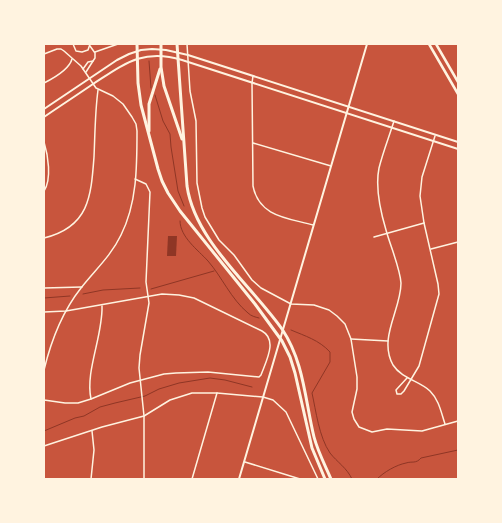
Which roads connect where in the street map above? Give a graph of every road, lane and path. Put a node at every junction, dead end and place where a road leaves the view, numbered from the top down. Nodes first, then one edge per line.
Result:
1 (73, 44) edge
2 (118, 44) edge
3 (137, 44) edge
4 (161, 44) edge
5 (177, 44) edge
6 (186, 44) edge
7 (367, 44) edge
8 (429, 44) edge
9 (436, 44) edge
10 (90, 45) edge
11 (161, 50) junction
12 (94, 52) junction
13 (44, 54) edge
14 (161, 55) junction
15 (188, 55) junction
16 (72, 59) junction
17 (93, 61) junction
18 (88, 62) junction
19 (188, 62) junction
20 (91, 64) junction
21 (161, 67) junction
22 (83, 69) junction
23 (86, 72) junction
24 (253, 76) junction
25 (89, 79) junction
26 (458, 82) edge
27 (44, 83) edge
28 (252, 83) junction
29 (93, 85) junction
30 (98, 89) junction
31 (458, 94) edge
32 (348, 106) junction
33 (44, 109) edge
34 (347, 113) junction
35 (44, 117) edge
36 (394, 121) junction
37 (392, 128) junction
38 (436, 135) junction
39 (150, 136) junction
40 (434, 141) junction
41 (44, 142) edge
42 (458, 142) edge
43 (253, 143) junction
44 (184, 144) junction
45 (458, 149) edge
46 (331, 166) junction
47 (135, 179) junction
48 (44, 191) edge
49 (424, 222) junction
50 (313, 225) junction
51 (387, 233) junction
52 (374, 237) dead end
53 (44, 238) edge
54 (458, 242) edge
55 (430, 249) junction
56 (82, 287) junction
57 (44, 288) edge
58 (148, 298) junction
59 (291, 304) junction
60 (102, 305) junction
61 (66, 311) junction
62 (44, 312) edge
63 (351, 339) junction
64 (388, 341) junction
65 (44, 370) edge
66 (408, 378) junction
67 (140, 380) junction
68 (412, 380) junction
69 (217, 393) junction
70 (263, 397) junction
71 (91, 399) junction
72 (44, 400) edge
73 (144, 416) junction
74 (458, 421) edge
75 (445, 424) junction
76 (92, 431) junction
77 (44, 446) edge
78 (244, 462) junction
79 (91, 479) edge
80 (144, 479) edge
81 (192, 479) edge
82 (239, 479) edge
83 (300, 479) edge
84 (318, 479) edge
85 (325, 479) edge
86 (331, 479) edge

1 - 10 street
2 - 12 street
3 - 39 highway
4 - 11 highway
5 - 44 highway
6 - 15 street
7 - 32 main road
8 - 31 main road
9 - 26 main road
10 - 12 street
11 - 14 highway
11 - 15 main road
11 - 25 main road
12 - 17 street
13 - 16 street
14 - 19 main road
14 - 21 highway
14 - 29 main road
15 - 19 street
15 - 24 main road
16 - 22 street
16 - 27 street
17 - 18 street
17 - 20 street
18 - 20 street
18 - 22 street
19 - 28 main road
19 - 59 street
20 - 23 street
21 - 39 highway
21 - 44 highway
22 - 23 street
23 - 25 street
24 - 28 street
24 - 32 main road
25 - 29 street
25 - 33 main road
28 - 34 main road
28 - 43 street
29 - 30 street
29 - 35 main road
30 - 47 street
30 - 53 street
32 - 34 main road
32 - 36 main road
34 - 37 main road
34 - 46 main road
36 - 37 street
36 - 38 main road
37 - 40 main road
37 - 51 street
38 - 40 street
38 - 42 main road
39 - 85 highway
40 - 45 main road
40 - 49 street
41 - 48 street
43 - 46 street
43 - 50 street
44 - 86 highway
46 - 50 main road
47 - 56 street
47 - 58 street
49 - 51 street
49 - 55 street
50 - 59 main road
51 - 52 street
51 - 64 street
54 - 55 street
55 - 68 street
56 - 57 street
56 - 61 street
58 - 60 street
58 - 67 street
58 - 67 street
59 - 63 street
59 - 70 main road
60 - 61 street
60 - 71 street
61 - 62 street
61 - 65 street
63 - 64 street
63 - 75 street
64 - 66 street
66 - 68 street
66 - 68 street
67 - 71 street
67 - 73 street
68 - 75 street
69 - 70 street
69 - 73 street
69 - 81 street
70 - 78 main road
70 - 84 street
71 - 72 street
73 - 76 street
73 - 80 street
74 - 75 street
76 - 77 street
76 - 79 street
78 - 82 main road
78 - 83 street

